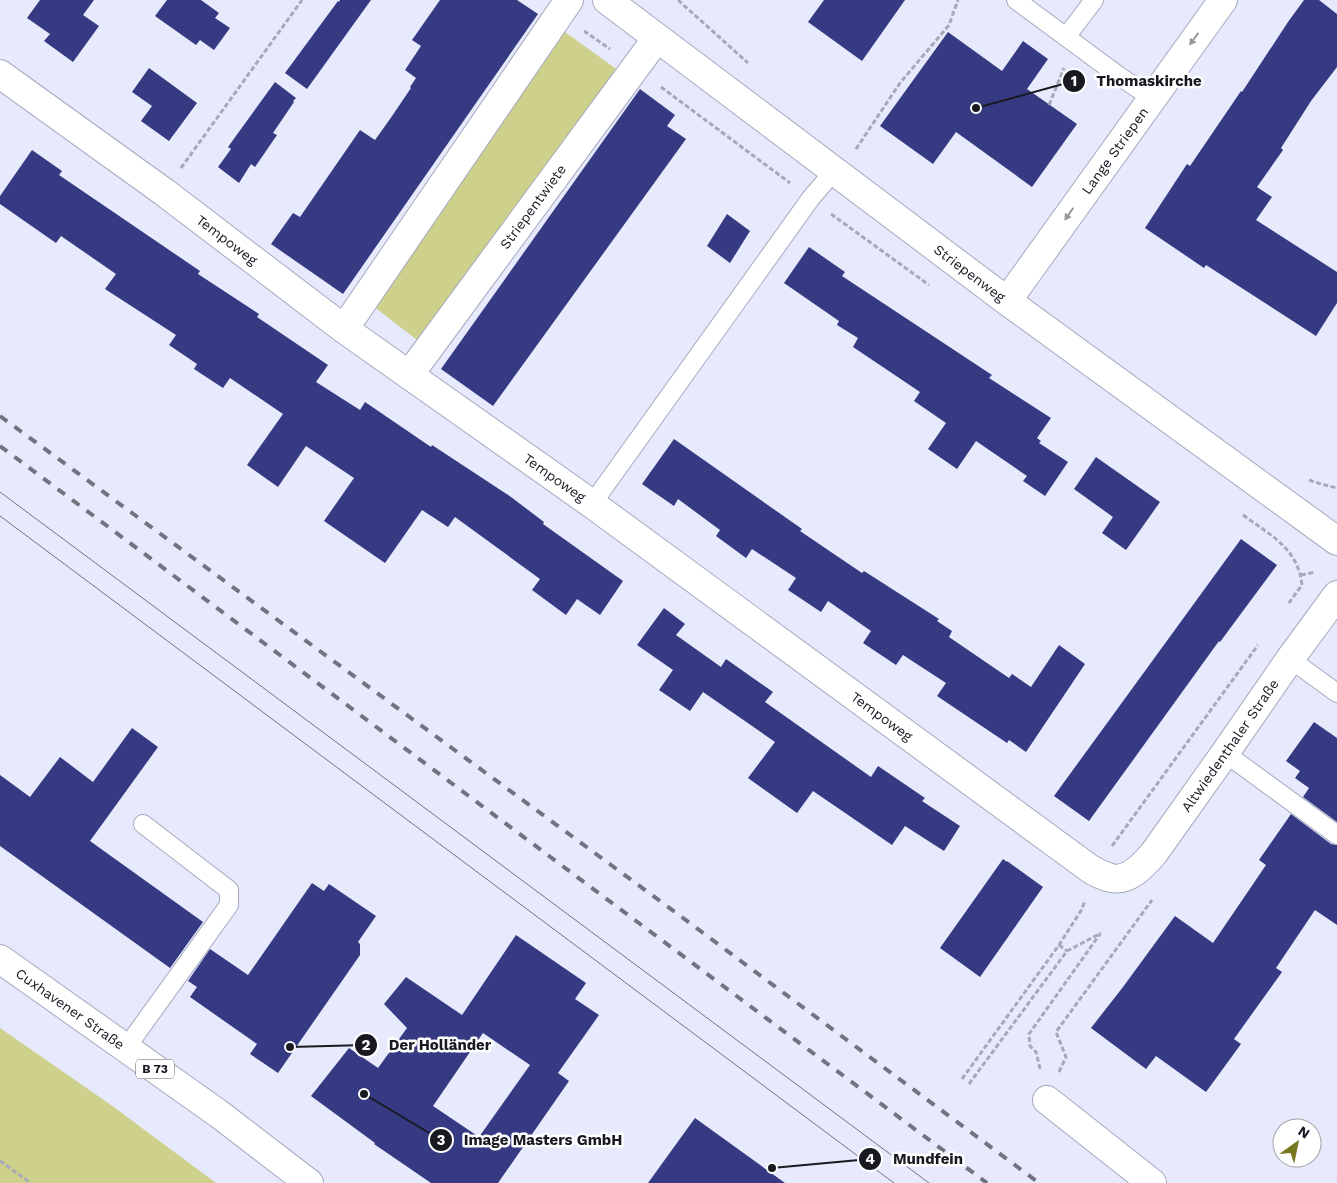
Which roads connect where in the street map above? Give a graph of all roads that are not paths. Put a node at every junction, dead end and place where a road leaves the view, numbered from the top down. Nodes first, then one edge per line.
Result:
1 (569, 0) edge
2 (606, 0) edge
3 (1016, 0) edge
4 (1094, 0) edge
5 (1223, 0) edge
6 (1066, 37) junction
7 (657, 38) junction
8 (0, 74) edge
9 (1152, 98) junction
10 (834, 170) junction
11 (1007, 301) junction
12 (344, 329) junction
13 (408, 375) junction
14 (592, 504) junction
15 (1337, 541) edge
16 (1337, 596) edge
17 (1290, 658) junction
18 (1337, 693) edge
19 (1225, 753) junction
20 (143, 824) dead end
21 (1337, 835) edge
22 (1104, 867) joint
23 (0, 959) edge
24 (126, 1048) junction
25 (1047, 1100) road end
26 (309, 1183) edge
27 (1152, 1183) edge

1 - 12 street
2 - 7 street, Striepenweg
3 - 6 lane
4 - 6 lane
5 -> 9 street, Lange Striepen
6 - 9 lane
7 - 10 street, Striepenweg
7 - 13 street, Striepentwiete
8 - 12 street, Tempoweg
9 -> 11 street, Lange Striepen
10 - 11 street, Striepenweg
10 - 14 lane
11 - 15 street, Striepenweg
12 - 13 street, Tempoweg
13 - 14 street, Tempoweg
14 - 22 street, Tempoweg
16 - 17 street, Altwiedenthaler Straße
17 - 18 lane
17 - 19 street, Altwiedenthaler Straße
19 - 21 lane
19 - 22 street, Altwiedenthaler Straße
20 - 24 lane
23 - 24 street, Cuxhavener Straße / B 73
24 - 26 street, Cuxhavener Straße / B 73
25 - 27 street

